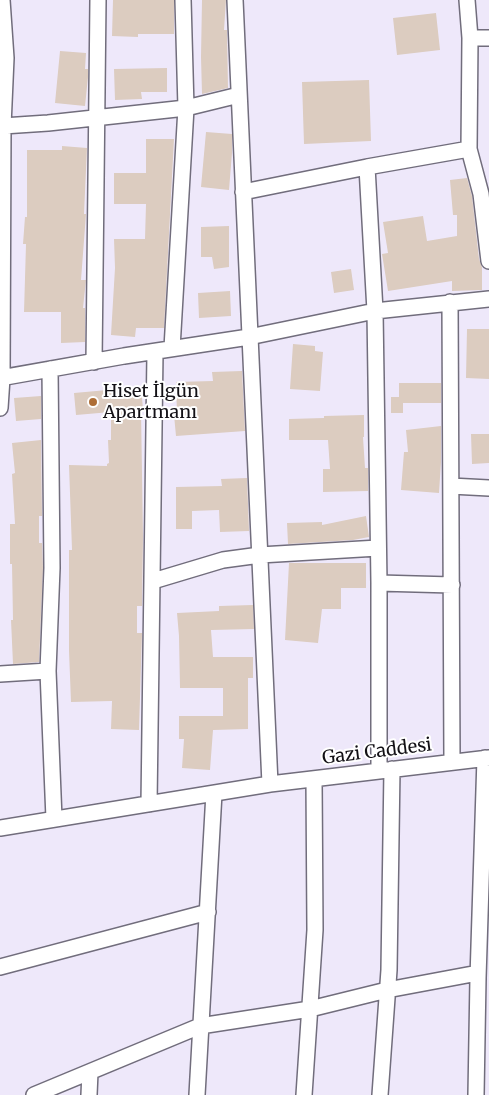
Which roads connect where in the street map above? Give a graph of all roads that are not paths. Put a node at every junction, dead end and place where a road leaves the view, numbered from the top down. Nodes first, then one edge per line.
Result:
1 (2, 0) edge
2 (98, 0) edge
3 (183, 0) edge
4 (235, 0) edge
5 (467, 0) edge
6 (470, 38) junction
7 (489, 38) edge
8 (3, 59) edge
9 (239, 95) junction
10 (186, 108) junction
11 (96, 117) junction
12 (3, 126) junction
13 (469, 149) junction
14 (367, 167) junction
15 (243, 192) junction
16 (489, 261) edge
17 (489, 299) edge
18 (450, 302) junction
19 (375, 311) junction
20 (249, 337) junction
21 (172, 348) junction
22 (155, 352) junction
23 (94, 362) junction
24 (50, 369) junction
25 (1, 378) edge
26 (0, 408) edge
27 (451, 486) junction
28 (489, 488) edge
29 (378, 548) junction
30 (260, 555) junction
31 (153, 581) junction
32 (379, 583) junction
33 (452, 585) junction
34 (48, 672) junction
35 (0, 674) edge
36 (487, 758) edge
37 (452, 762) junction
38 (386, 770) junction
39 (314, 779) junction
40 (270, 784) junction
41 (214, 793) junction
42 (149, 804) junction
43 (54, 819) junction
44 (0, 828) edge
45 (485, 901) edge
46 (208, 912) junction
47 (0, 967) edge
48 (478, 973) junction
49 (388, 990) junction
50 (310, 1009) junction
51 (200, 1026) junction
52 (90, 1072) junction
53 (34, 1095) edge
54 (89, 1095) edge
55 (197, 1095) edge
56 (304, 1095) edge
57 (380, 1095) edge
58 (476, 1095) edge

1 - 8 street
2 - 11 street
3 - 10 street
4 - 9 street
5 - 6 street
6 - 7 street
6 - 13 street
8 - 12 street
9 - 10 street
9 - 15 street
10 - 11 street
10 - 21 street
11 - 12 street
11 - 23 street
12 - 25 street
13 - 14 street
13 - 16 street
14 - 15 street
14 - 19 street
15 - 20 street
17 - 18 street
18 - 19 street
18 - 27 street
19 - 20 street
19 - 29 street
20 - 21 street
20 - 30 street
21 - 22 street
22 - 23 street
22 - 31 street
23 - 24 street
24 - 25 street
24 - 34 street
25 - 26 street
27 - 28 street
27 - 33 street
29 - 30 street
29 - 32 street
30 - 31 street
30 - 40 street
31 - 42 street
32 - 33 street
32 - 38 street
33 - 37 street
34 - 35 street
34 - 43 street
36 - 37 street, Gazi Caddesi
36 - 45 street
37 - 38 street, Gazi Caddesi
38 - 39 street, Gazi Caddesi
38 - 49 street
39 - 40 street, Gazi Caddesi
39 - 50 street
40 - 41 street, Gazi Caddesi
41 - 42 street, Gazi Caddesi
41 - 46 street
42 - 43 street, Gazi Caddesi
43 - 44 street, Gazi Caddesi
45 - 48 street
46 - 47 street
46 - 51 street
48 - 49 street
48 - 58 street
49 - 50 street
49 - 57 street
50 - 51 street
50 - 56 street
51 - 52 street
51 - 55 street
52 - 53 street
52 - 54 street

